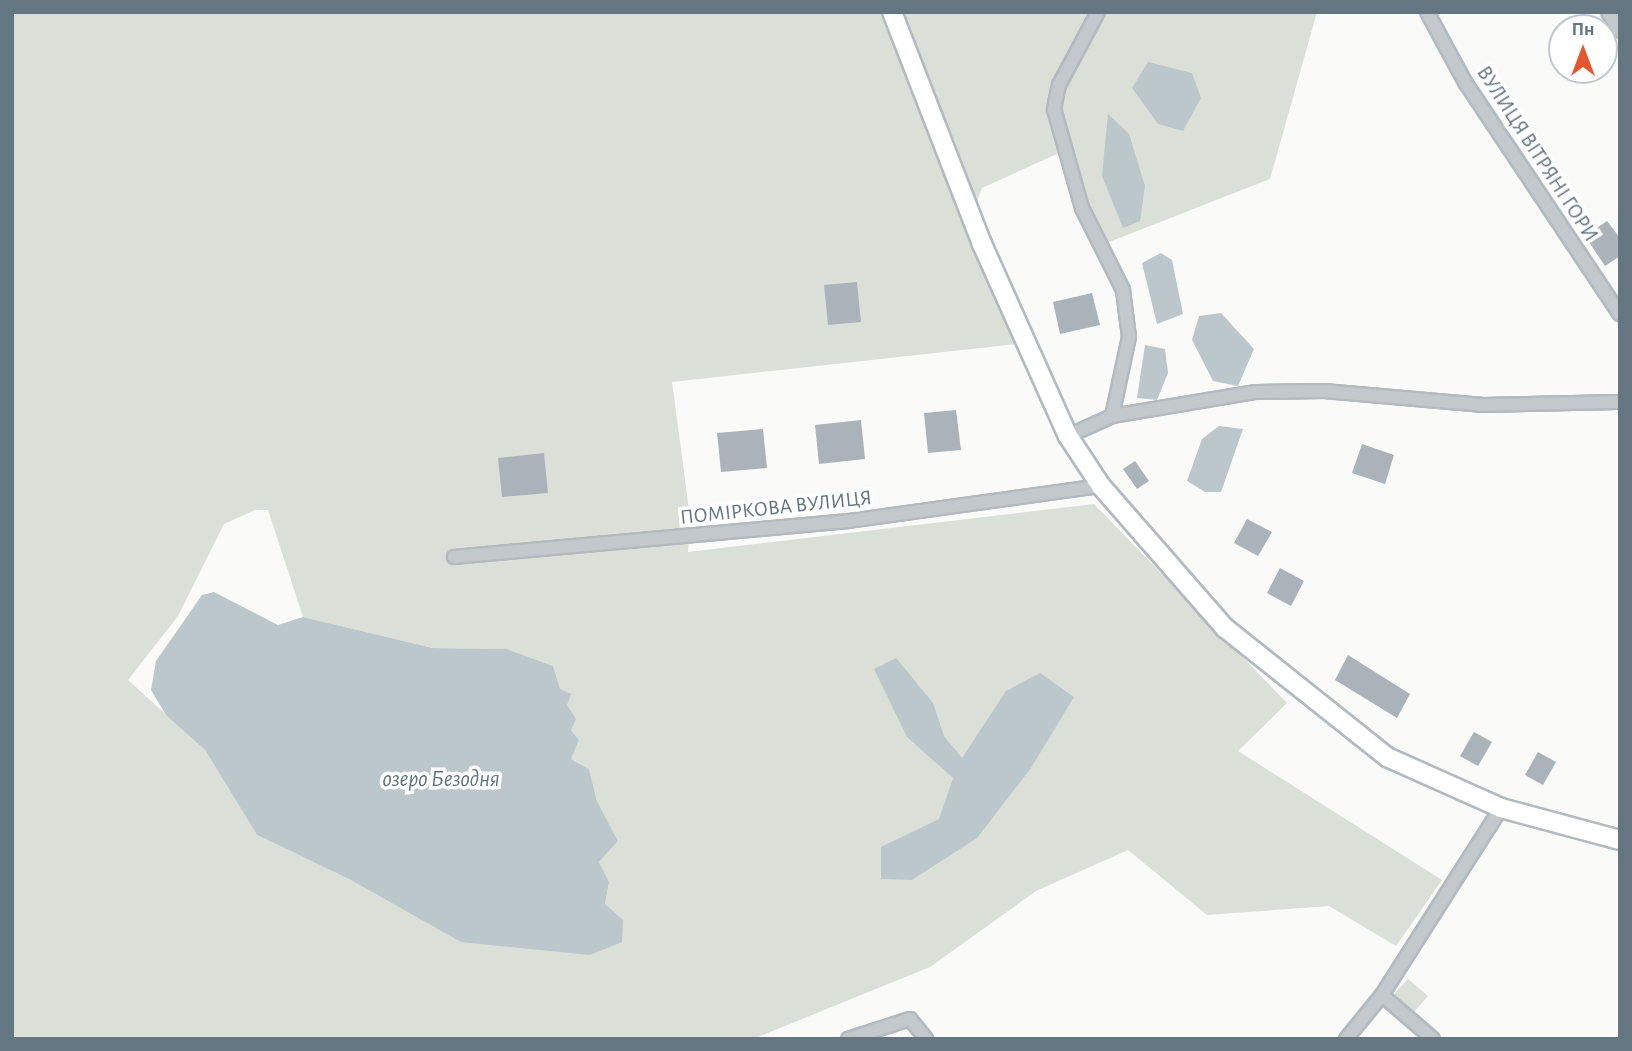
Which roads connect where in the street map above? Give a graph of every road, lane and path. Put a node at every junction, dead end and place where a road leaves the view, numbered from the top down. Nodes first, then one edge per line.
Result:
1 (892, 12) edge
2 (1098, 12) edge
3 (1427, 12) edge
4 (1608, 12) edge
5 (1620, 31) edge
6 (1620, 314) edge
7 (1620, 401) edge
8 (1112, 416) junction
9 (1068, 436) junction
10 (1101, 486) junction
11 (454, 557) dead end
12 (1501, 808) junction
13 (1620, 840) edge
14 (1382, 995) junction
15 (848, 1039) edge
16 (926, 1039) edge
17 (1346, 1039) edge
18 (1433, 1039) edge

1 - 9 street
2 - 8 street
3 - 6 street, ВУЛИЦЯ ВІТРЯНІ ГОРИ
4 - 5 street
7 - 8 street
8 - 9 street
9 - 10 street
10 - 11 street, ПОМІРКОВА ВУЛИЦЯ
10 - 12 street
12 - 13 street
12 - 14 street
14 - 17 street
14 - 18 street
15 - 16 street

